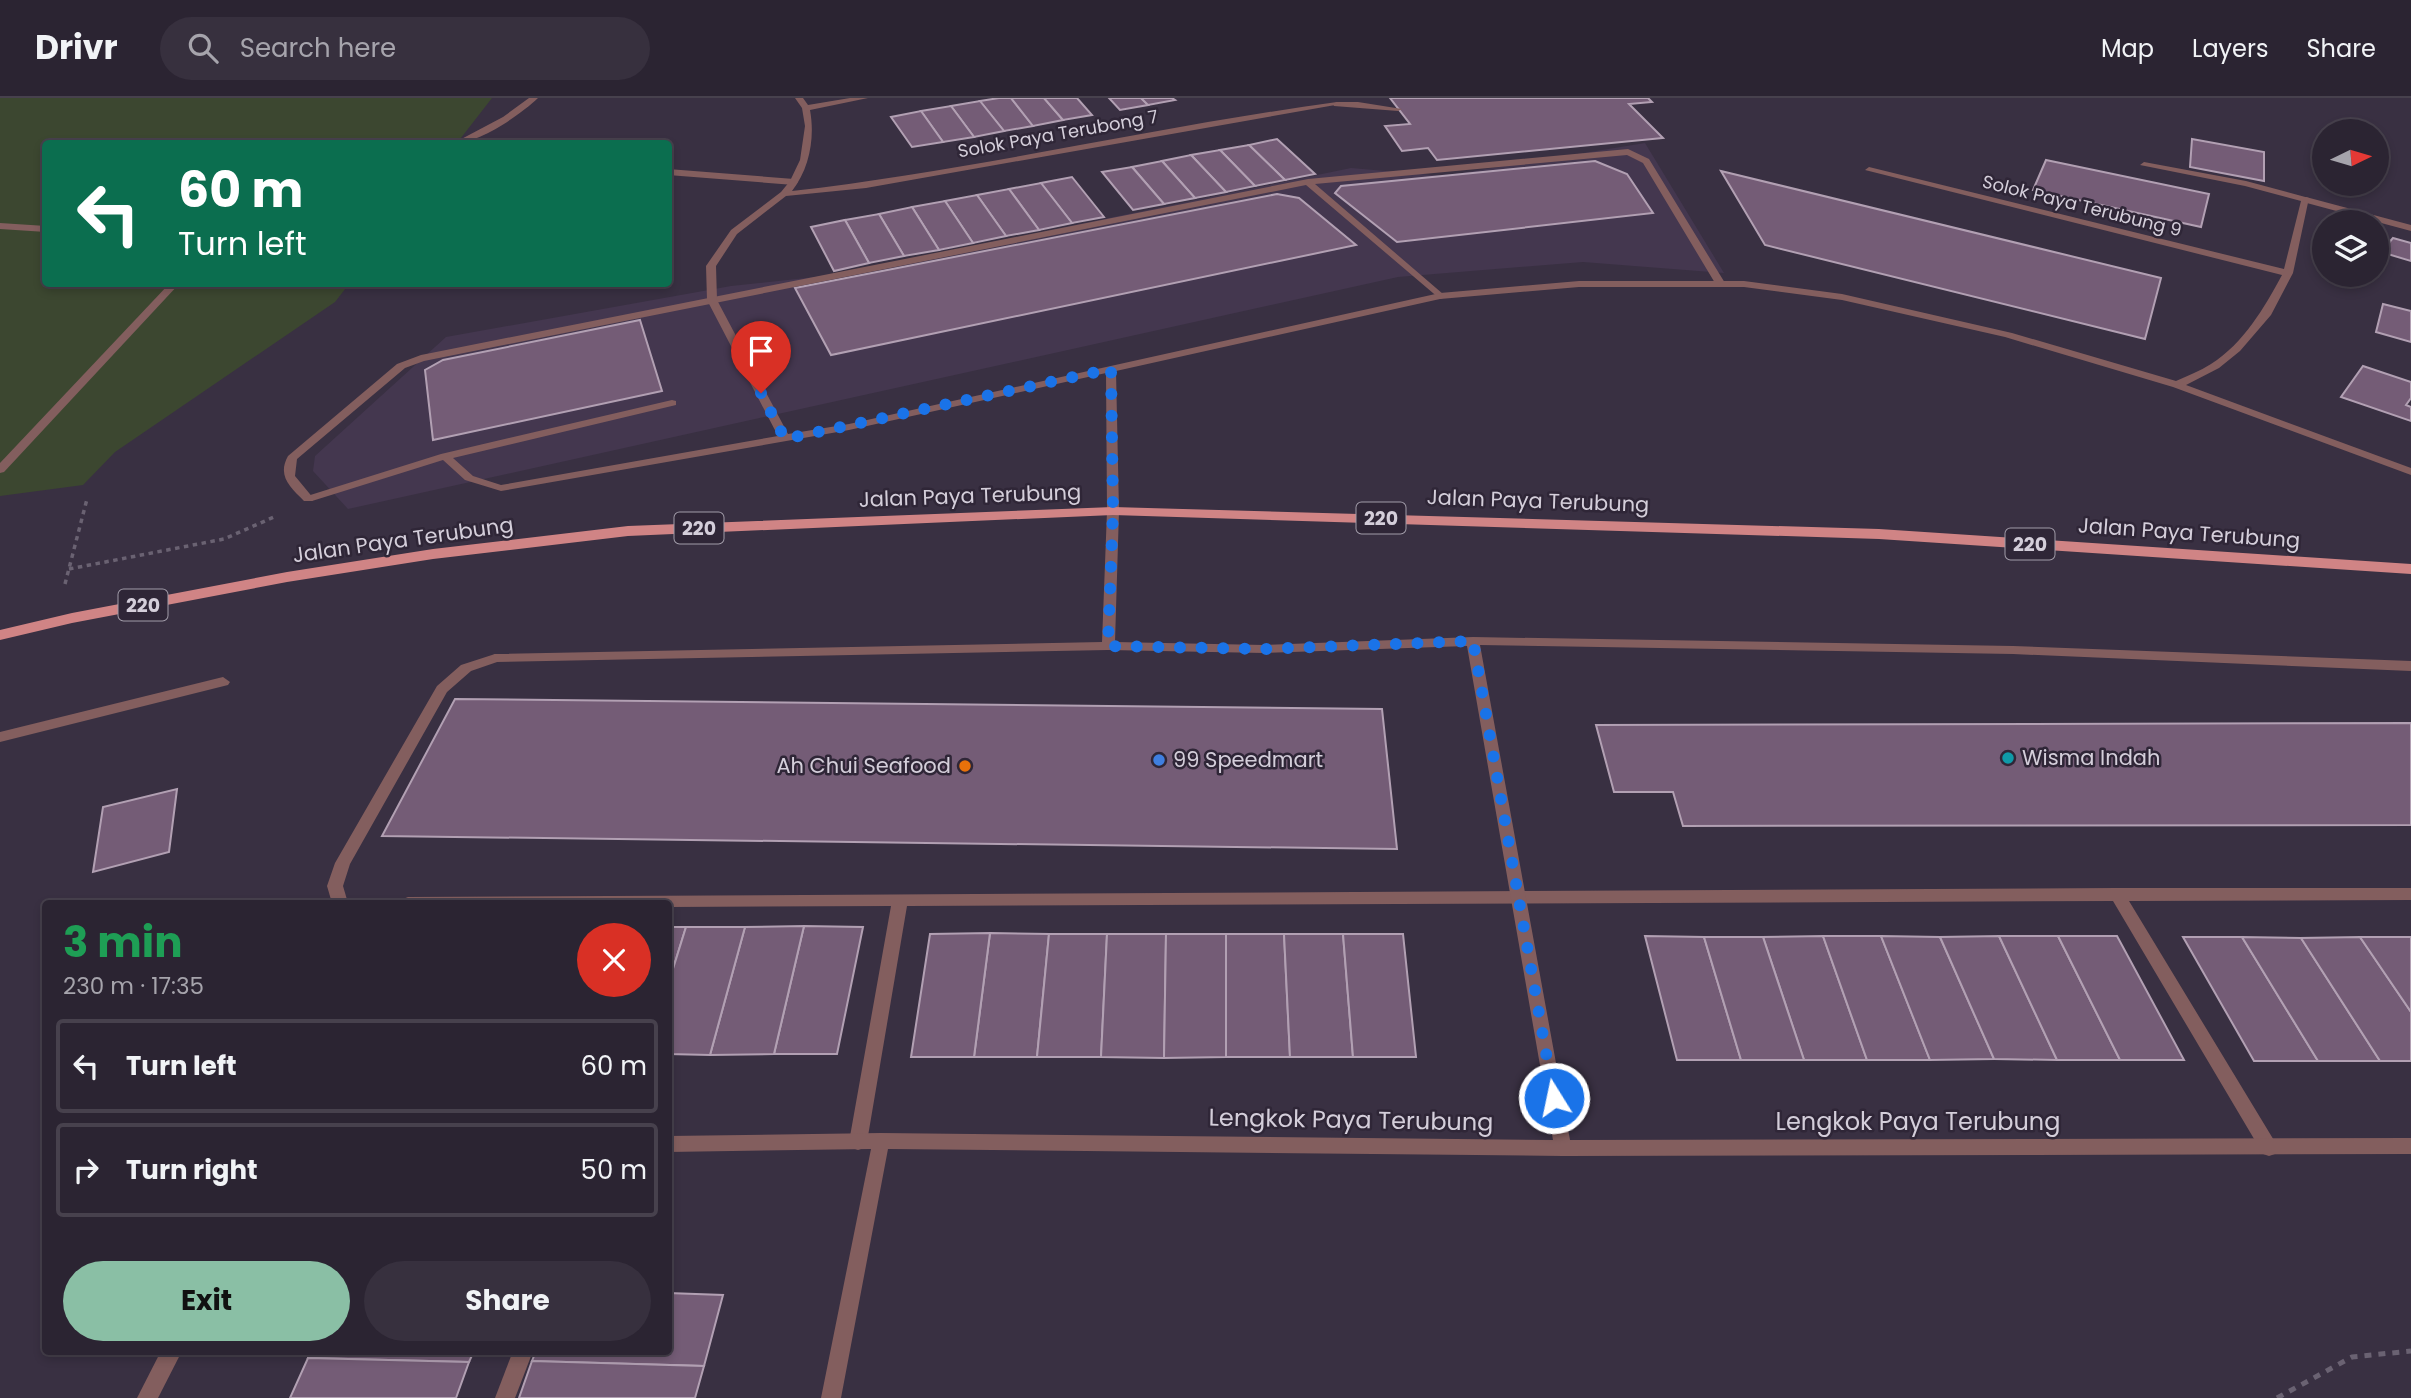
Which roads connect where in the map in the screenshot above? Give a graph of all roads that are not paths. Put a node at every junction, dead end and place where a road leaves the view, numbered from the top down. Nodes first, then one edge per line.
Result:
1 (534, 98) edge
2 (799, 98) edge
3 (864, 98) edge
4 (1370, 102) edge
5 (806, 108) junction
6 (1398, 109) dead end
7 (464, 140) edge
8 (2144, 165) dead end
9 (1869, 170) dead end
10 (672, 172) edge
11 (794, 182) junction
12 (1308, 182) junction
13 (784, 194) junction
14 (2306, 200) junction
15 (0, 226) edge
16 (2411, 228) edge
17 (42, 229) edge
18 (2288, 273) junction
19 (1720, 283) junction
20 (171, 287) edge
21 (1440, 296) junction
22 (712, 300) junction
23 (1111, 369) junction
24 (2177, 385) junction
25 (671, 403) dead end
26 (785, 439) junction
27 (445, 456) junction
28 (0, 470) edge
29 (2411, 472) edge
30 (1113, 511) junction
31 (2411, 569) edge
32 (0, 635) edge
33 (1473, 641) junction
34 (1108, 646) junction
35 (2411, 666) edge
36 (223, 682) dead end
37 (0, 737) edge
38 (2117, 894) junction
39 (2411, 894) edge
40 (1518, 895) junction
41 (900, 899) junction
42 (339, 900) edge
43 (672, 901) edge
44 (881, 1141) junction
45 (858, 1142) junction
46 (672, 1144) edge
47 (2411, 1146) edge
48 (1563, 1148) junction
49 (2269, 1148) junction
50 (170, 1355) edge
51 (521, 1355) edge
52 (147, 1398) edge
53 (505, 1398) edge
54 (831, 1398) edge

1 - 7 street
2 - 5 street
3 - 5 street
4 - 6 street, Solok Paya Terubong 7
4 - 13 street, Solok Paya Terubong 7
5 - 11 street
8 - 14 street
9 - 18 street, Solok Paya Terubung 9
10 - 11 street
11 - 13 street
12 - 19 street
12 - 21 street
12 - 22 street
13 - 22 street
14 - 16 street
14 - 18 street
15 - 17 street
18 - 24 street
19 - 21 street
19 - 24 street
20 - 28 street
21 - 23 street
22 - 26 street
22 - 27 street
23 - 26 street
23 - 30 street
24 - 29 street
25 - 27 street
26 - 27 street
30 - 31 main road, Jalan Paya Terubung / 220
30 - 32 main road, Jalan Paya Terubung / 220
30 - 34 street
33 - 34 street
33 - 35 street
33 - 40 street
34 - 42 street
36 - 37 street
38 - 39 street
38 - 40 street
38 - 49 street
40 - 41 street
40 - 48 street
41 - 43 street
41 - 45 street
44 - 45 street, Lengkok Paya Terubung
44 - 48 street, Lengkok Paya Terubung
44 - 54 street
45 - 46 street, Lengkok Paya Terubung
47 - 49 street, Lengkok Paya Terubung
48 - 49 street, Lengkok Paya Terubung
50 - 52 street
51 - 53 street

